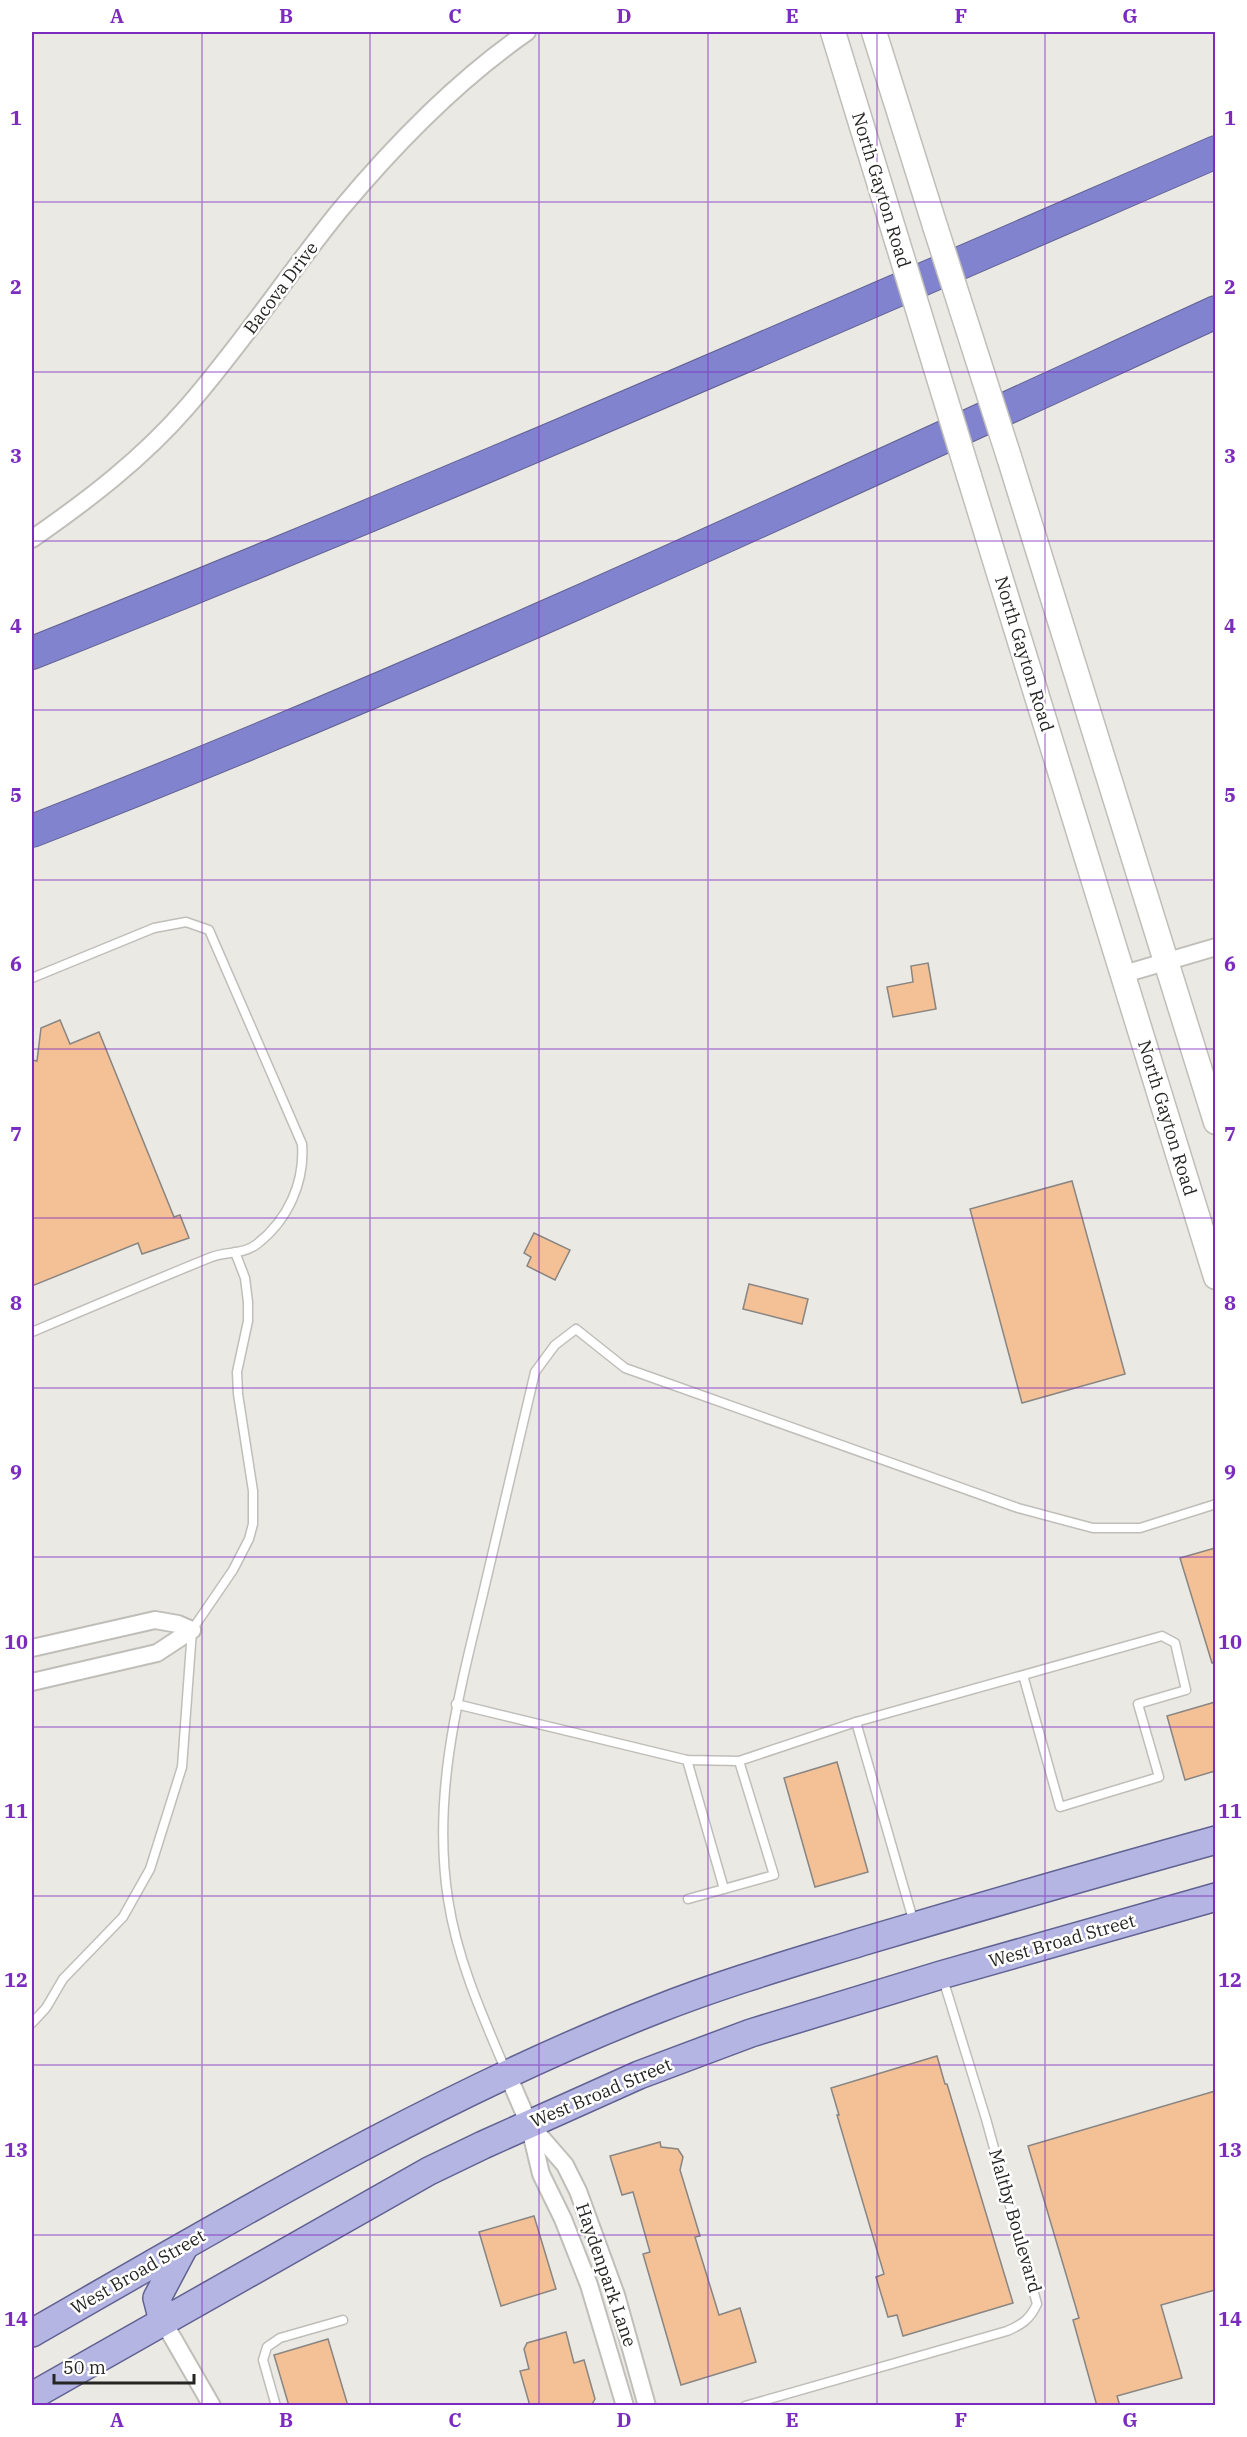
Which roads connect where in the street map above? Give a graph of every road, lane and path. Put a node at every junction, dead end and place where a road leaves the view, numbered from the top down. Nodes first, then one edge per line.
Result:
1 (527, 32) edge
2 (833, 32) edge
3 (874, 32) edge
4 (1215, 152) edge
5 (1215, 312) edge
6 (32, 539) edge
7 (32, 653) edge
8 (32, 831) edge
9 (1215, 947) edge
10 (1166, 962) junction
11 (1124, 974) junction
12 (32, 978) edge
13 (1215, 1122) edge
14 (235, 1252) junction
15 (1215, 1277) edge
16 (32, 1332) edge
17 (1215, 1504) edge
18 (192, 1630) junction
19 (32, 1648) edge
20 (1023, 1675) junction
21 (32, 1682) edge
22 (456, 1704) junction
23 (856, 1722) junction
24 (687, 1760) junction
25 (739, 1761) junction
26 (1215, 1839) edge
27 (724, 1889) junction
28 (1215, 1897) edge
29 (688, 1899) dead end
30 (915, 1926) junction
31 (941, 1975) junction
32 (32, 2023) edge
33 (507, 2073) junction
34 (529, 2124) junction
35 (185, 2245) junction
36 (343, 2320) dead end
37 (163, 2321) junction
38 (32, 2333) edge
39 (32, 2396) edge
40 (212, 2406) edge
41 (276, 2406) edge
42 (625, 2406) edge
43 (647, 2406) edge
44 (745, 2406) edge

1 - 6 street, Bacova Drive
2 - 11 main road, North Gayton Road, bridge
3 - 10 main road, bridge
4 - 7 highway
5 - 8 highway
9 - 10 street
10 - 11 street
10 - 13 main road
11 - 15 main road, North Gayton Road
12 - 14 lane
14 - 16 lane
14 - 18 lane
17 - 22 lane
18 - 19 street
18 - 21 street
18 - 32 lane
20 - 20 lane
20 - 23 lane
22 - 24 lane
22 - 33 lane
23 - 25 lane
23 - 30 lane
24 - 25 lane
24 - 27 lane
25 - 27 lane
26 - 30 main road, West Broad Street
27 - 29 lane
28 - 31 main road, West Broad Street
30 - 33 main road, West Broad Street
31 - 34 main road, West Broad Street
31 - 44 lane, Maltby Boulevard
33 - 34 street, Haydenpark Lane
33 - 35 main road, West Broad Street
34 - 37 main road, West Broad Street
34 - 42 street, Haydenpark Lane
34 - 43 street, Haydenpark Lane
35 - 37 main road
35 - 38 main road, West Broad Street
36 - 41 lane
37 - 39 main road, West Broad Street
37 - 40 street

